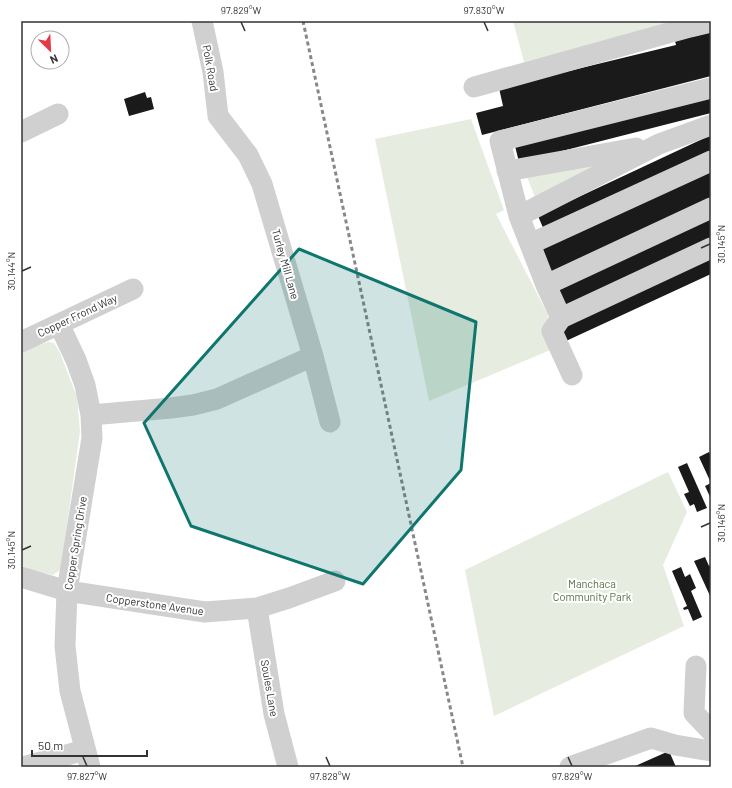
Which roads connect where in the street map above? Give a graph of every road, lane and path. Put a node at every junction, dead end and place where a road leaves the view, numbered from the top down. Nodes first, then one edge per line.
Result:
1 (202, 21) edge
2 (711, 22) edge
3 (689, 24) edge
4 (474, 87) dead end
5 (711, 88) edge
6 (58, 114) dead end
7 (218, 116) joint
8 (711, 125) edge
9 (21, 132) edge
10 (659, 144) junction
11 (711, 161) edge
12 (507, 171) junction
13 (711, 208) edge
14 (519, 216) junction
15 (530, 244) junction
16 (711, 248) edge
17 (546, 285) junction
18 (133, 289) dead end
19 (561, 318) junction
20 (59, 324) junction
21 (21, 342) edge
22 (313, 356) junction
23 (572, 375) dead end
24 (91, 415) junction
25 (330, 422) dead end
26 (21, 577) edge
27 (335, 581) dead end
28 (67, 591) junction
29 (257, 608) junction
30 (696, 666) dead end
31 (711, 731) edge
32 (711, 751) edge
33 (88, 759) edge
34 (23, 767) edge
35 (288, 767) edge
36 (570, 767) edge

1 - 7 street, Polk Road
2 - 3 street
3 - 4 street
5 - 12 street
6 - 9 street
7 - 22 street, Turley Mill Lane
8 - 10 street
10 - 12 street
10 - 14 street
11 - 15 street
12 - 14 street
13 - 17 street
14 - 15 street
15 - 17 street
16 - 19 street
17 - 19 street
18 - 20 street, Copper Frond Way
19 - 23 street
20 - 21 street, Copper Frond Way
20 - 24 street, Copper Spring Drive
22 - 24 street
22 - 25 street, Turley Mill Lane
24 - 28 street, Copper Spring Drive
26 - 28 street, Copperstone Avenue
27 - 29 street, Copperstone Avenue
28 - 29 street, Copperstone Avenue
28 - 33 street, Copper Spring Drive
29 - 35 street, Soules Lane
30 - 31 street
32 - 36 street
33 - 34 street

